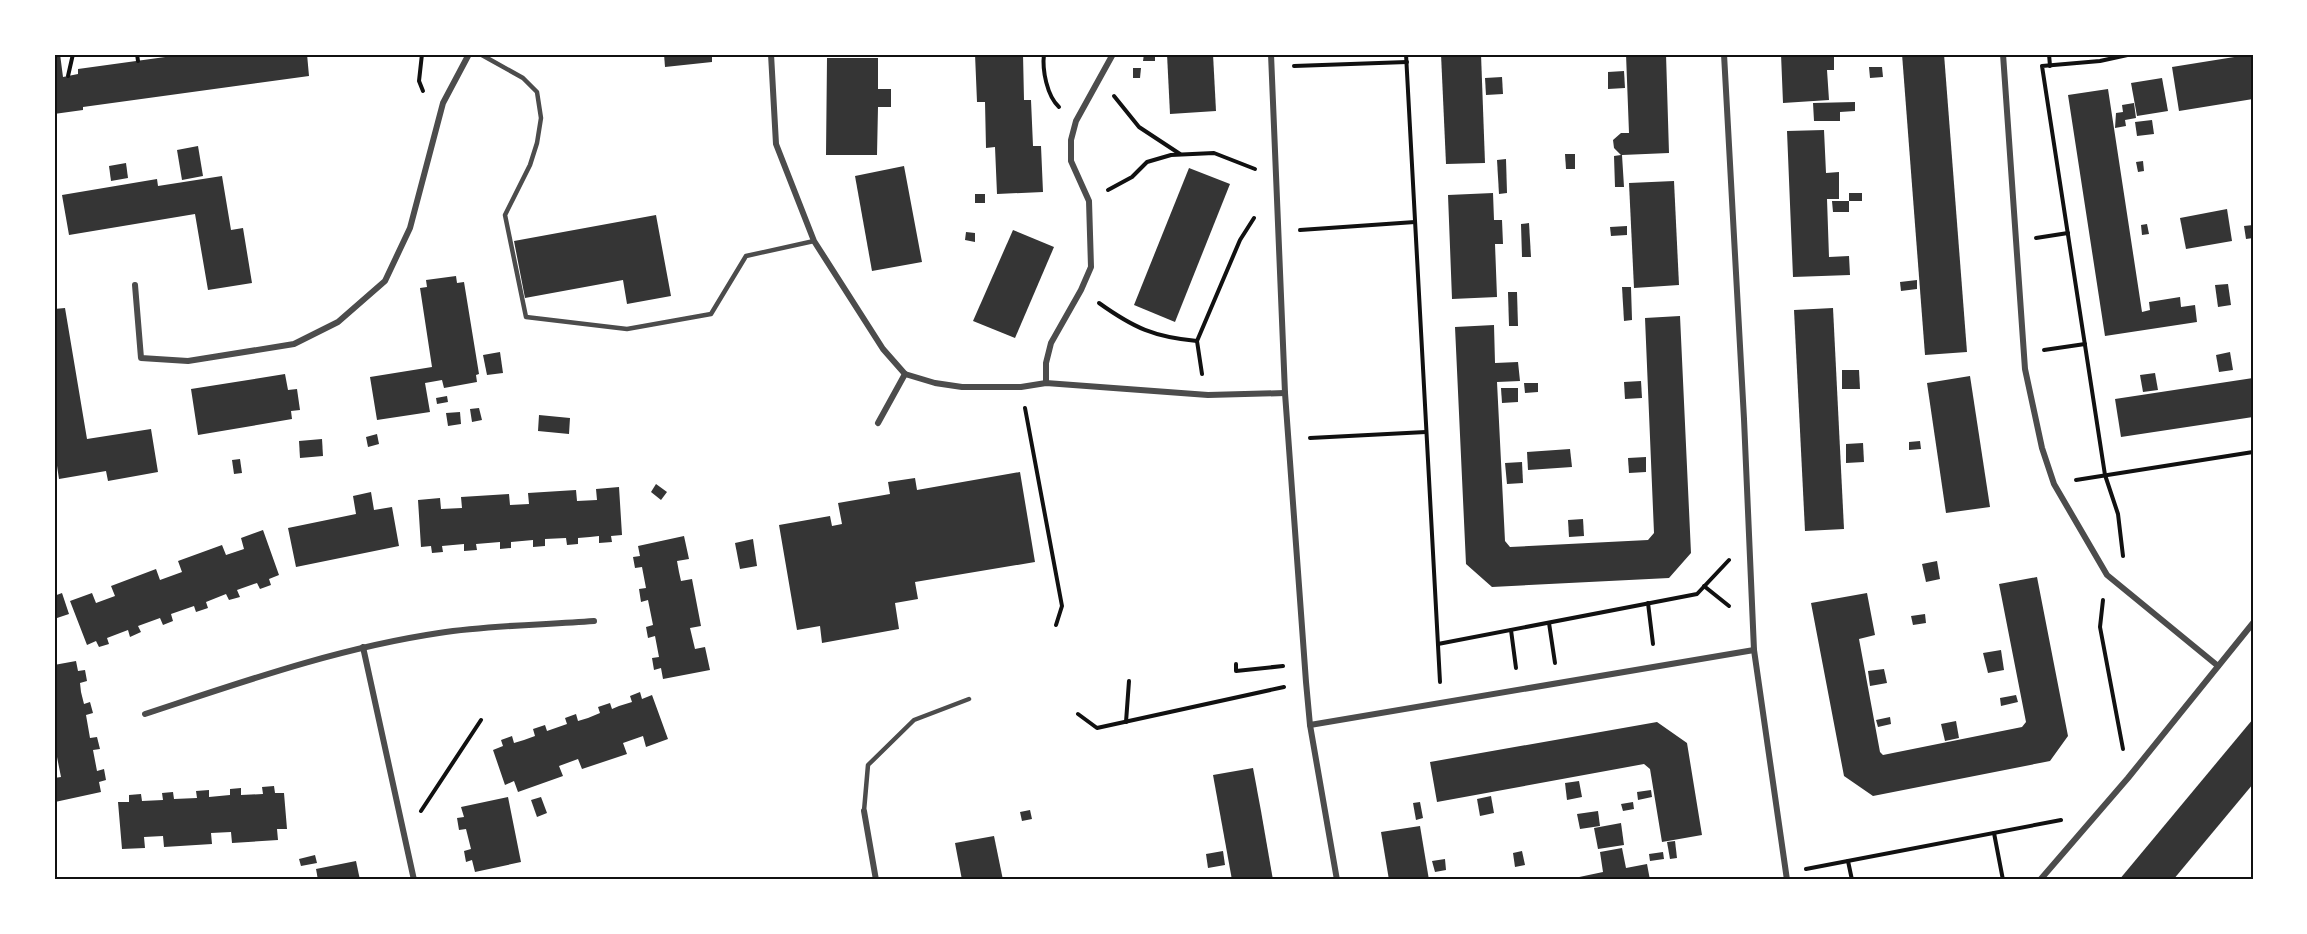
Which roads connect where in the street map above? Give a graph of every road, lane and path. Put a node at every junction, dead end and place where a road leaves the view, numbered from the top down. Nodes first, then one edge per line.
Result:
1 (74, 54) edge
2 (137, 54) edge
3 (422, 54) edge
4 (470, 54) edge
5 (480, 54) edge
6 (771, 54) edge
7 (1044, 54) edge
8 (1113, 54) edge
9 (1271, 54) edge
10 (1406, 54) edge
11 (1724, 54) edge
12 (2003, 54) edge
13 (2049, 54) edge
14 (2132, 54) edge
15 (138, 61) dead end
16 (1407, 62) junction
17 (2050, 66) junction
18 (1272, 67) junction
19 (1102, 74) junction
20 (68, 76) dead end
21 (443, 103) junction
22 (1076, 121) junction
23 (1180, 155) junction
24 (1277, 183) junction
25 (1089, 201) junction
26 (1415, 222) junction
27 (1279, 232) junction
28 (2068, 233) junction
29 (814, 241) junction
30 (2016, 241) junction
31 (135, 285) dead end
32 (1081, 290) junction
33 (1197, 340) junction
34 (2085, 344) junction
35 (2024, 353) junction
36 (905, 374) junction
37 (1046, 383) junction
38 (1022, 387) junction
39 (1285, 393) junction
40 (1208, 395) junction
41 (878, 423) dead end
42 (1426, 432) junction
43 (1288, 438) junction
44 (2253, 452) edge
45 (2105, 475) junction
46 (1750, 551) junction
47 (2107, 575) junction
48 (2127, 592) junction
49 (1648, 603) junction
50 (594, 621) dead end
51 (2253, 622) edge
52 (1549, 623) junction
53 (1056, 625) dead end
54 (1511, 630) junction
55 (1438, 644) junction
56 (363, 647) junction
57 (1754, 650) junction
58 (1236, 664) dead end
59 (1305, 664) junction
60 (2218, 666) junction
61 (1655, 667) junction
62 (1129, 681) dead end
63 (1306, 682) junction
64 (1558, 684) junction
65 (1519, 691) junction
66 (969, 699) dead end
67 (1443, 704) junction
68 (145, 714) dead end
69 (1078, 714) dead end
70 (481, 720) dead end
71 (1126, 722) junction
72 (1310, 725) junction
73 (2128, 778) junction
74 (864, 811) joint
75 (2097, 813) junction
76 (1994, 833) junction
77 (404, 836) junction
78 (1848, 861) junction
79 (1786, 876) edge
80 (414, 880) edge
81 (876, 880) edge
82 (1337, 880) edge
83 (1852, 880) edge
84 (2003, 880) edge
85 (2040, 880) edge

1 - 20 path
2 - 15 path
3 - 21 path
4 - 21 street
5 - 29 lane
6 - 29 street
7 - 22 path
8 - 19 street
9 - 18 street
10 - 16 path
11 - 46 street
12 - 30 street
13 - 17 path
14 - 17 path
16 - 18 path
16 - 26 path
17 - 28 path
18 - 24 street
19 - 22 street
19 - 23 path
21 - 31 street
22 - 25 street
23 - 24 path
23 - 25 path
24 - 27 street
24 - 33 path
25 - 32 street
26 - 27 path
26 - 42 path
27 - 39 street
28 - 30 path
28 - 34 path
29 - 36 street
30 - 35 street
32 - 33 path
32 - 37 street
33 - 40 path
34 - 35 path
34 - 45 path
35 - 47 street
36 - 38 street
36 - 41 street
37 - 38 street
37 - 40 street
38 - 53 path
39 - 40 street
39 - 43 street
42 - 43 path
42 - 55 path
43 - 59 street
44 - 45 path
45 - 48 path
46 - 49 path
46 - 57 street
47 - 48 street
47 - 73 path
48 - 60 street
49 - 52 path
49 - 61 path
50 - 56 street
51 - 60 street
52 - 54 path
52 - 64 path
54 - 55 path
54 - 65 path
55 - 67 path
56 - 68 street
56 - 77 street
57 - 61 street
57 - 79 street
58 - 59 path
59 - 63 street
60 - 73 street
61 - 64 street
62 - 71 path
63 - 71 path
63 - 72 street
64 - 65 street
65 - 67 street
66 - 74 lane
67 - 72 street
69 - 71 path
70 - 77 path
72 - 82 street
73 - 75 street
74 - 81 street
75 - 76 path
75 - 85 street
76 - 78 path
76 - 84 path
77 - 80 street
78 - 79 path
78 - 83 path

